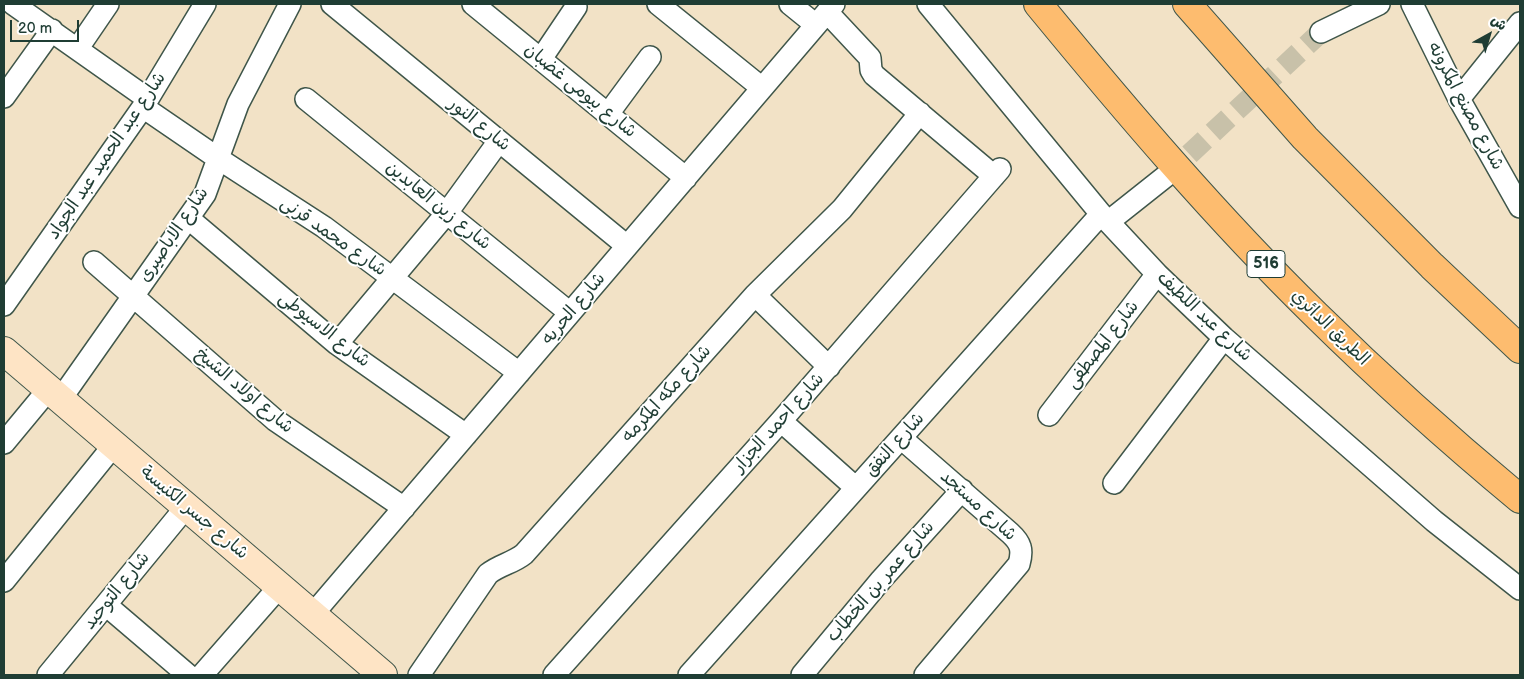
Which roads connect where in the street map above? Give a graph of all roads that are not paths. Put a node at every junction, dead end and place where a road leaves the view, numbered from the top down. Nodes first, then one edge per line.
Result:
1 (13, 4) edge
2 (108, 4) edge
3 (206, 4) edge
4 (290, 4) edge
5 (332, 4) edge
6 (658, 4) edge
7 (790, 4) edge
8 (928, 4) edge
9 (1038, 4) edge
10 (1187, 4) edge
11 (1379, 4) edge
12 (1412, 4) edge
13 (476, 5) edge
14 (576, 7) dead end
15 (826, 14) edge
16 (1520, 23) edge
17 (52, 30) junction
18 (1321, 32) tunnel mouth
19 (78, 48) junction
20 (650, 57) dead end
21 (541, 59) junction
22 (762, 88) junction
23 (4, 97) edge
24 (306, 99) dead end
25 (1459, 99) junction
26 (146, 103) junction
27 (920, 113) junction
28 (608, 114) junction
29 (499, 141) junction
30 (219, 159) junction
31 (1166, 176) tunnel mouth
32 (686, 178) junction
33 (1520, 204) edge
34 (446, 214) junction
35 (188, 218) junction
36 (1104, 218) junction
37 (628, 246) junction
38 (94, 262) dead end
39 (1157, 274) junction
40 (392, 278) junction
41 (755, 295) junction
42 (133, 296) junction
43 (4, 305) edge
44 (570, 313) junction
45 (1224, 338) junction
46 (337, 344) junction
47 (1520, 349) edge
48 (4, 351) edge
49 (829, 367) junction
50 (519, 373) junction
51 (54, 395) junction
52 (1049, 415) dead end
53 (781, 421) junction
54 (466, 435) junction
55 (901, 438) junction
56 (4, 444) edge
57 (114, 446) junction
58 (1114, 483) dead end
59 (856, 488) junction
60 (962, 490) junction
61 (1520, 499) edge
62 (186, 507) junction
63 (404, 508) junction
64 (4, 581) edge
65 (280, 586) junction
66 (1520, 589) edge
67 (106, 605) junction
68 (313, 614) junction
69 (56, 672) edge
70 (188, 675) edge
71 (202, 675) edge
72 (383, 675) edge
73 (419, 675) edge
74 (554, 675) edge
75 (689, 675) edge
76 (802, 675) edge
77 (925, 675) edge

1 - 17 street, شارع محمد قرنى
2 - 19 street
3 - 26 street, شارع عبد الحميد عبد الجواد
4 - 30 street, شارع الاباصيرى
5 - 29 street, شارع النور
6 - 22 street
7 - 15 street
8 - 36 street, شارع عبد اللطيف
9 - 61 highway, الطريق الدائري / 516
10 - 47 highway
11 - 18 street
12 - 25 street, شارع مصنع المكرونه
13 - 21 street, شارع بيومى غضبان
14 - 21 street
15 - 22 street, شارع الحريه
15 - 27 street
16 - 25 street
17 - 19 street, شارع محمد قرنى
17 - 23 street
19 - 26 street, شارع محمد قرنى
20 - 28 street
21 - 28 street, شارع بيومى غضبان
22 - 32 street, شارع الحريه
24 - 34 street, شارع زين العابدين
25 - 33 street, شارع مصنع المكرونه
26 - 30 street, شارع محمد قرنى
26 - 43 street, شارع عبد الحميد عبد الجواد
27 - 41 street, شارع مكه المكرمه
27 - 49 street, شارع احمد الجزار
28 - 32 street, شارع بيومى غضبان
29 - 34 street
29 - 37 street, شارع النور
30 - 35 street, شارع الاباصيرى
30 - 40 street, شارع محمد قرنى
31 - 36 street, شارع النفق
32 - 37 street, شارع الحريه
34 - 40 street
34 - 44 street, شارع زين العابدين
35 - 42 street, شارع الاباصيرى
35 - 46 street, شارع الاسيوطى
36 - 39 street, شارع عبد اللطيف
36 - 55 street, شارع النفق
37 - 44 street, شارع الحريه
38 - 42 street, شارع اولاد الشيخ
39 - 45 street, شارع عبد اللطيف
39 - 52 street, شارع المصطفى
40 - 46 street
40 - 50 street, شارع محمد قرنى
41 - 49 street
41 - 73 street, شارع مكه المكرمه
42 - 51 street, شارع الاباصيرى
42 - 63 street, شارع اولاد الشيخ
44 - 50 street, شارع الحريه
45 - 58 street
45 - 66 street, شارع عبد اللطيف
46 - 54 street, شارع الاسيوطى
48 - 51 main road, شارع جسر الكنيسة
49 - 53 street, شارع احمد الجزار
50 - 54 street, شارع الحريه
51 - 56 street, شارع الاباصيرى
51 - 57 main road, شارع جسر الكنيسة
53 - 59 street
53 - 74 street, شارع احمد الجزار
54 - 63 street, شارع الحريه
55 - 59 street, شارع النفق
55 - 60 street, شارع مستجد
57 - 62 main road, شارع جسر الكنيسة
57 - 64 street
59 - 75 street, شارع النفق
60 - 76 street, شارع عمر بن الخطاب
60 - 77 street, شارع مستجد
62 - 65 main road, شارع جسر الكنيسة
62 - 67 street, شارع التوحيد
63 - 68 street, شارع الحريه
65 - 68 main road, شارع جسر الكنيسة
65 - 71 street
67 - 69 street, شارع التوحيد
67 - 70 street
68 - 72 main road, شارع جسر الكنيسة

